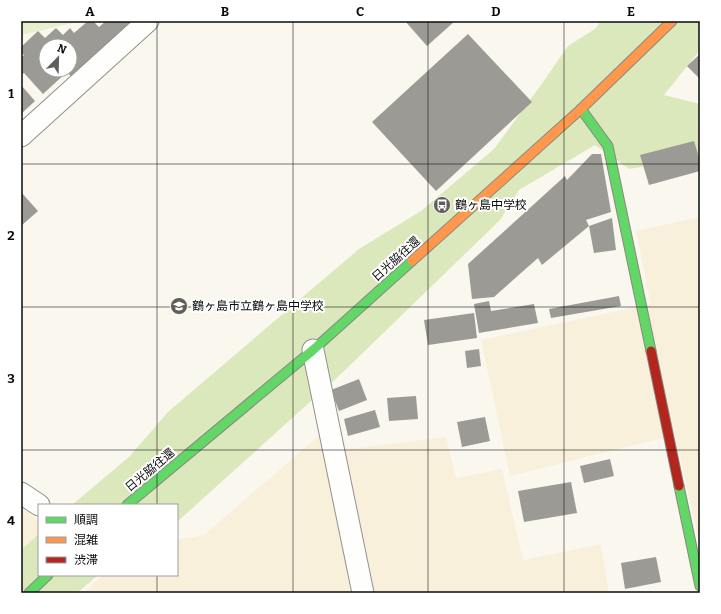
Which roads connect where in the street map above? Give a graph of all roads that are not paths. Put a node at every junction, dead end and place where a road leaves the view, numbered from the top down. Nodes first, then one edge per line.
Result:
1 (148, 21) edge
2 (672, 21) edge
3 (581, 109) junction
4 (21, 136) edge
5 (313, 350) junction
6 (21, 493) edge
7 (38, 504) edge
8 (128, 504) edge
9 (47, 576) edge
10 (700, 586) edge
11 (30, 593) edge
12 (363, 593) edge

1 - 4 street
2 - 3 street, 日光脇往還
3 - 5 street, 日光脇往還
3 - 10 street
5 - 8 street, 日光脇往還
5 - 12 street
6 - 7 street
9 - 11 street

